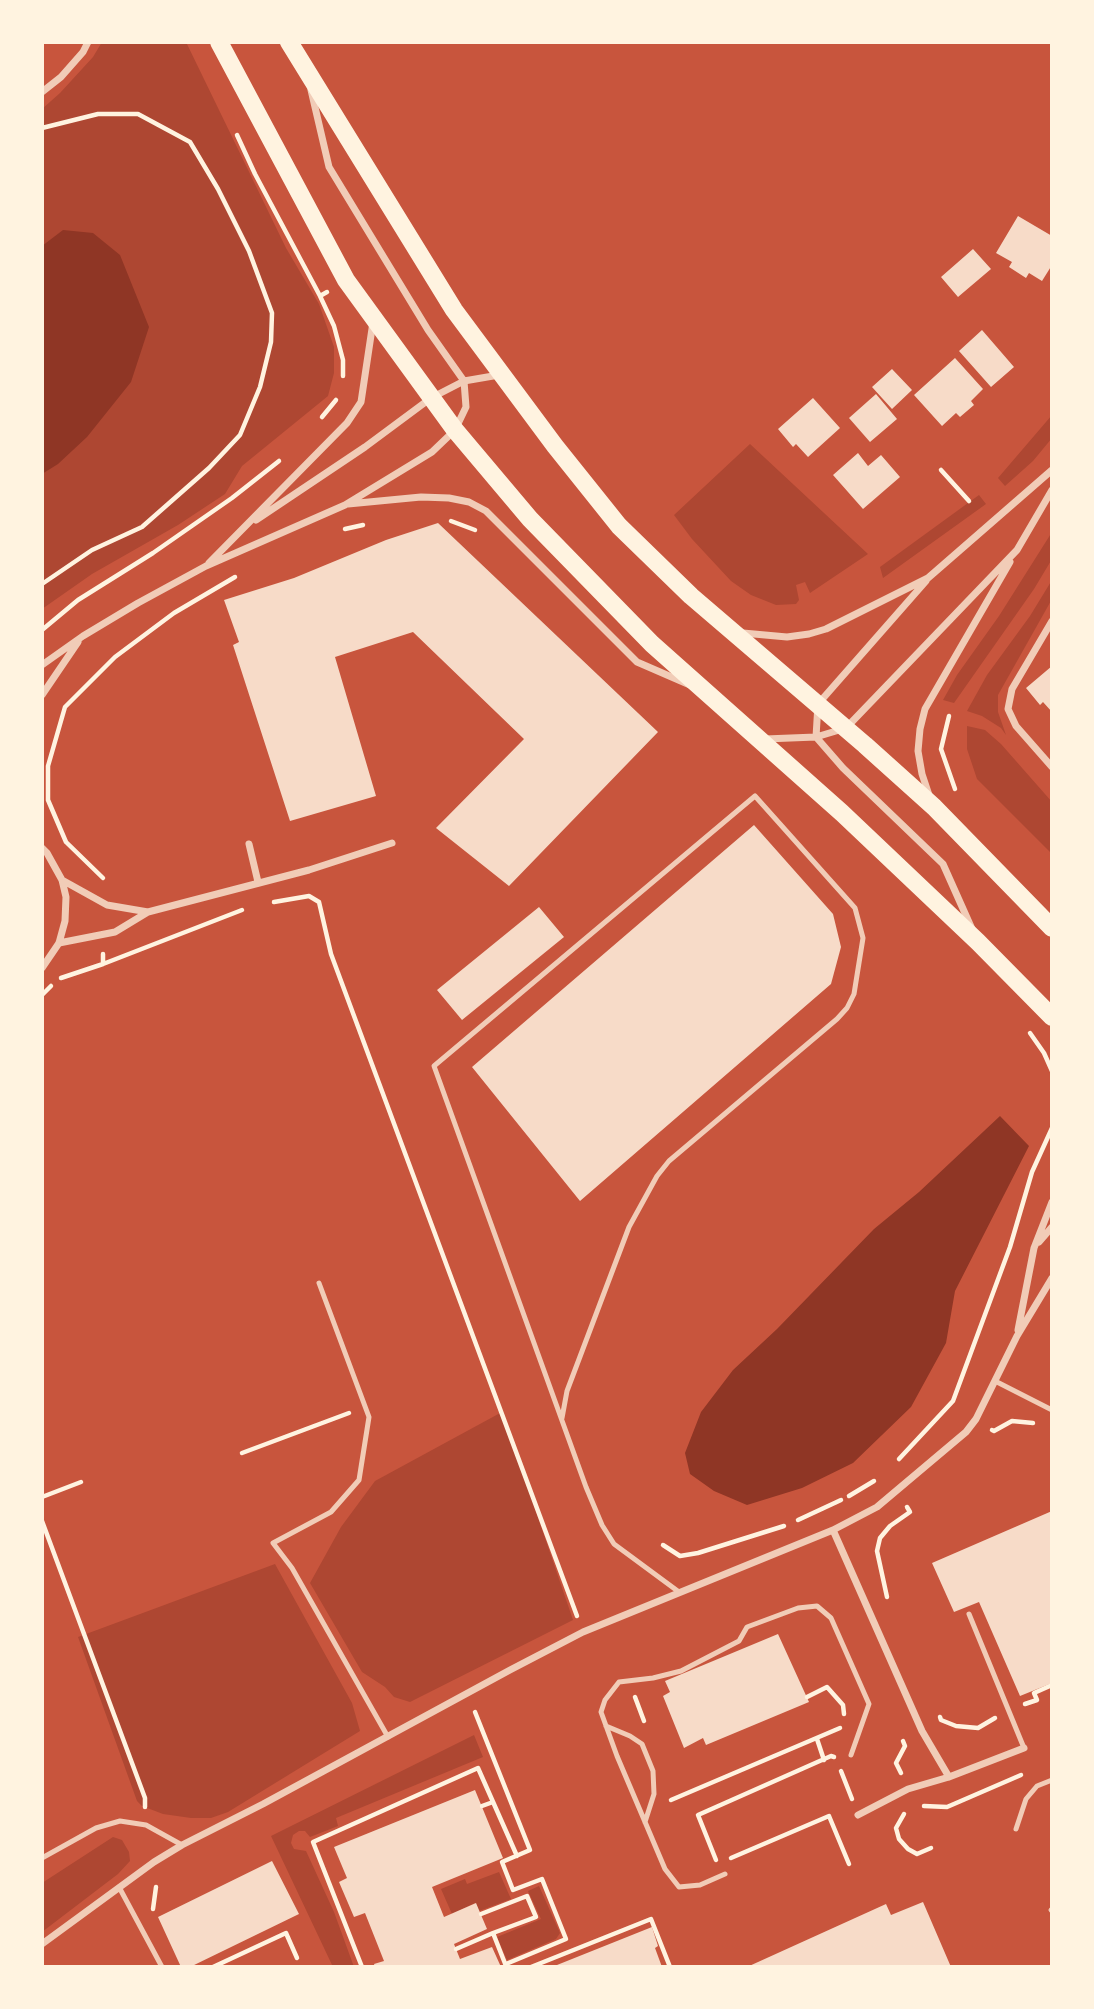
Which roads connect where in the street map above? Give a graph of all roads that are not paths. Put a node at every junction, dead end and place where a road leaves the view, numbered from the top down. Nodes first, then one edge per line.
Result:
1 (88, 42) edge
2 (219, 42) edge
3 (289, 42) edge
4 (308, 75) junction
5 (42, 92) edge
6 (373, 318) junction
7 (501, 375) junction
8 (464, 382) junction
9 (431, 398) junction
10 (455, 430) junction
11 (1052, 470) edge
12 (1052, 490) edge
13 (345, 505) junction
14 (244, 528) junction
15 (1017, 550) junction
16 (206, 566) junction
17 (928, 578) junction
18 (1052, 621) edge
19 (735, 632) junction
20 (83, 636) junction
21 (42, 665) edge
22 (709, 694) junction
23 (42, 695) edge
24 (818, 704) junction
25 (846, 729) junction
26 (816, 737) junction
27 (761, 740) junction
28 (1052, 767) edge
29 (934, 807) junction
30 (249, 844) dead end
31 (392, 844) dead end
32 (42, 848) edge
33 (62, 880) junction
34 (258, 882) junction
35 (148, 912) junction
36 (1052, 928) edge
37 (978, 942) junction
38 (58, 943) junction
39 (42, 968) edge
40 (1052, 1017) edge
41 (1052, 1202) edge
42 (1052, 1227) edge
43 (1034, 1248) junction
44 (1052, 1278) edge
45 (319, 1283) dead end
46 (1017, 1336) junction
47 (995, 1381) junction
48 (1052, 1410) edge
49 (562, 1418) junction
50 (834, 1530) junction
51 (680, 1592) junction
52 (969, 1614) dead end
53 (606, 1726) junction
54 (388, 1737) junction
55 (1024, 1748) joint
56 (851, 1755) dead end
57 (949, 1777) junction
58 (1052, 1780) edge
59 (858, 1815) dead end
60 (645, 1822) junction
61 (1016, 1829) dead end
62 (182, 1846) junction
63 (42, 1858) edge
64 (725, 1874) dead end
65 (119, 1887) junction
66 (42, 1944) edge
67 (162, 1967) edge

1 - 5 street
2 - 6 main road
3 - 4 main road
4 - 7 main road
4 - 8 street
6 - 9 main road
6 - 14 street
7 - 8 street
7 - 19 main road
8 - 9 street
8 - 10 street
9 - 10 main road
9 - 14 street
10 - 13 street
10 - 22 main road
11 - 17 street
12 - 15 street
13 - 16 street
13 - 22 street
14 - 16 street
15 - 25 street
15 - 29 street
16 - 20 street
17 - 19 street
17 - 24 street
18 - 28 street
19 - 24 main road
20 - 21 street
20 - 23 street
22 - 27 main road
24 - 25 main road
24 - 26 street
25 - 26 street
25 - 29 main road
26 - 27 street
26 - 37 street
27 - 37 main road
29 - 36 main road
30 - 34 street
31 - 34 street
32 - 33 street
33 - 35 street
33 - 38 street
34 - 35 street
35 - 38 street
37 - 40 main road
38 - 39 street
41 - 43 street
42 - 43 street
43 - 46 street
44 - 46 street
45 - 54 lane
46 - 47 street
47 - 48 lane
47 - 50 street
49 - 49 lane
49 - 51 lane
50 - 51 street
50 - 57 street
51 - 54 street
52 - 55 lane
53 - 56 lane
53 - 60 lane
53 - 60 lane
54 - 62 street
55 - 57 street
57 - 59 street
58 - 61 lane
60 - 64 lane
62 - 63 lane
62 - 65 street
65 - 66 street
65 - 67 lane

